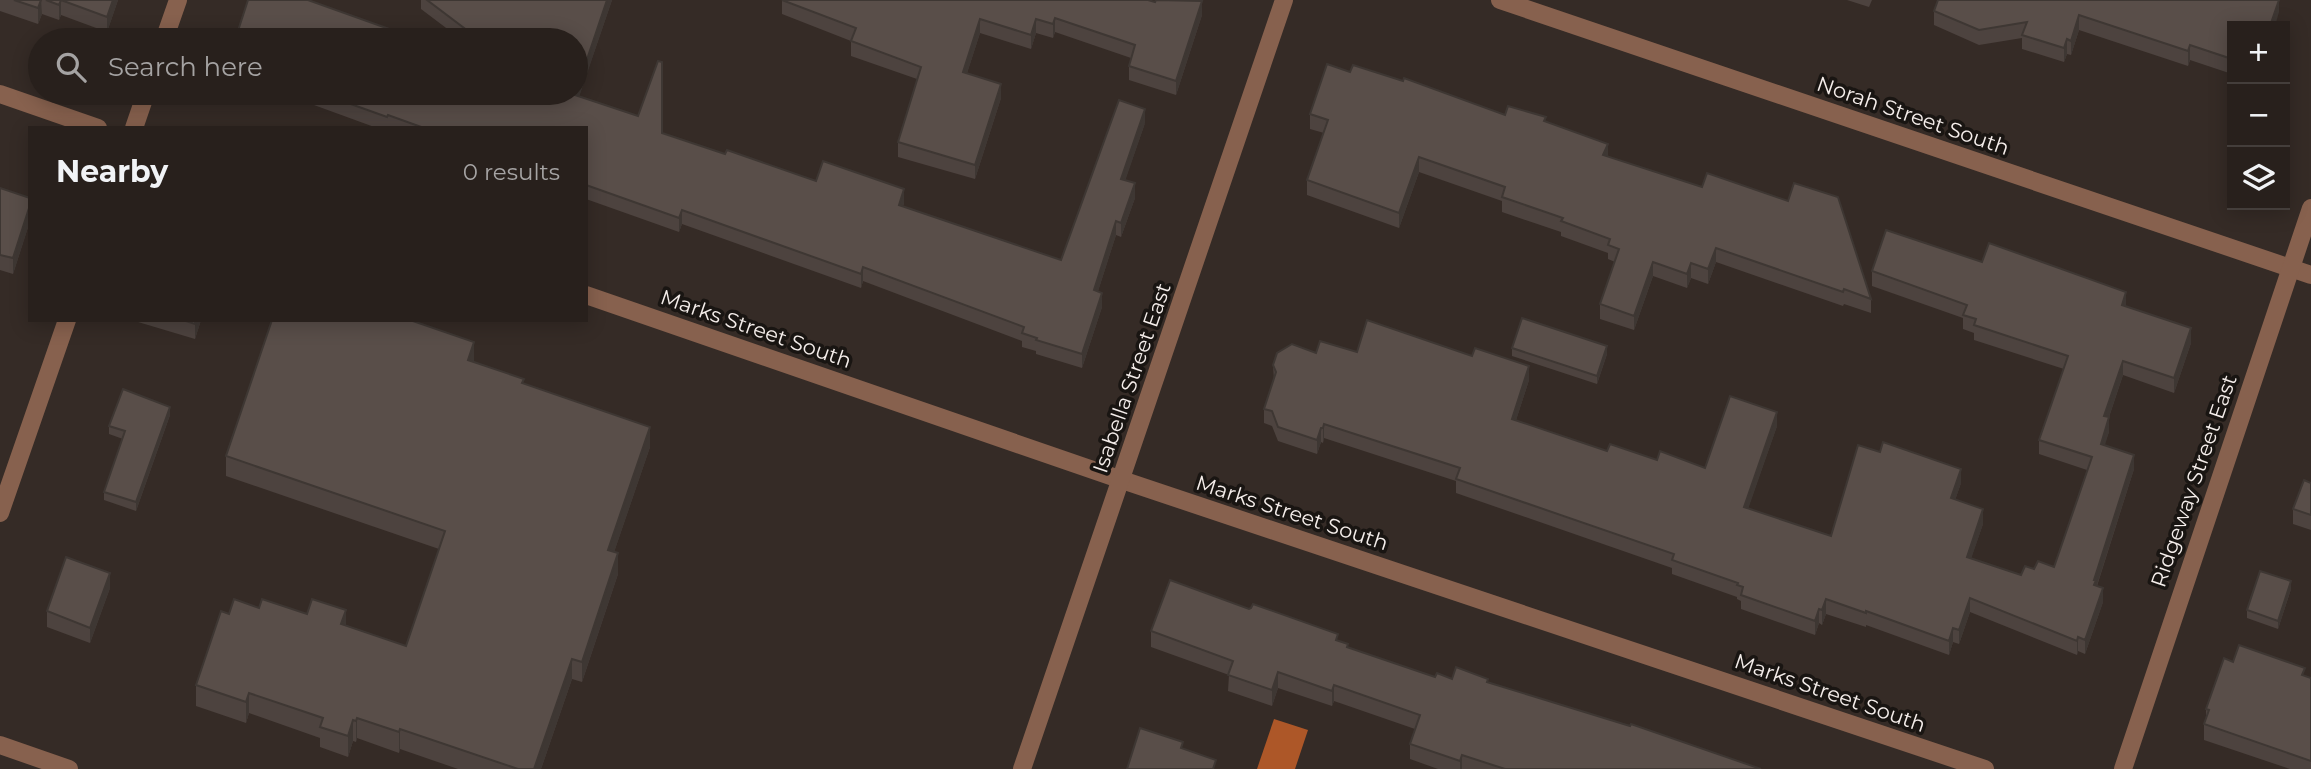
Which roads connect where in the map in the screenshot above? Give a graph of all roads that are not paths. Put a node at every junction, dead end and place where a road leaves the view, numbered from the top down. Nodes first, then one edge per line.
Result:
1 (178, 0) edge
2 (1284, 0) edge
3 (1500, 0) edge
4 (168, 28) edge
5 (0, 94) edge
6 (28, 104) edge
7 (32, 105) edge
8 (142, 105) edge
9 (93, 126) edge
10 (135, 126) edge
11 (2311, 208) edge
12 (2290, 268) junction
13 (2311, 275) edge
14 (588, 296) edge
15 (66, 322) edge
16 (1122, 480) junction
17 (0, 513) edge
18 (0, 745) edge
19 (69, 769) edge
20 (1022, 769) edge
21 (1985, 769) edge
22 (2123, 769) edge

1 - 4 street
2 - 16 street, Isabella Street East
3 - 12 street, Norah Street South
5 - 6 street
7 - 9 street
8 - 10 street
11 - 12 street, Ridgeway Street East
12 - 13 street, Norah Street South
12 - 22 street, Ridgeway Street East
14 - 16 street, Marks Street South
15 - 17 street
16 - 20 street, Isabella Street East
16 - 21 street, Marks Street South
18 - 19 street

